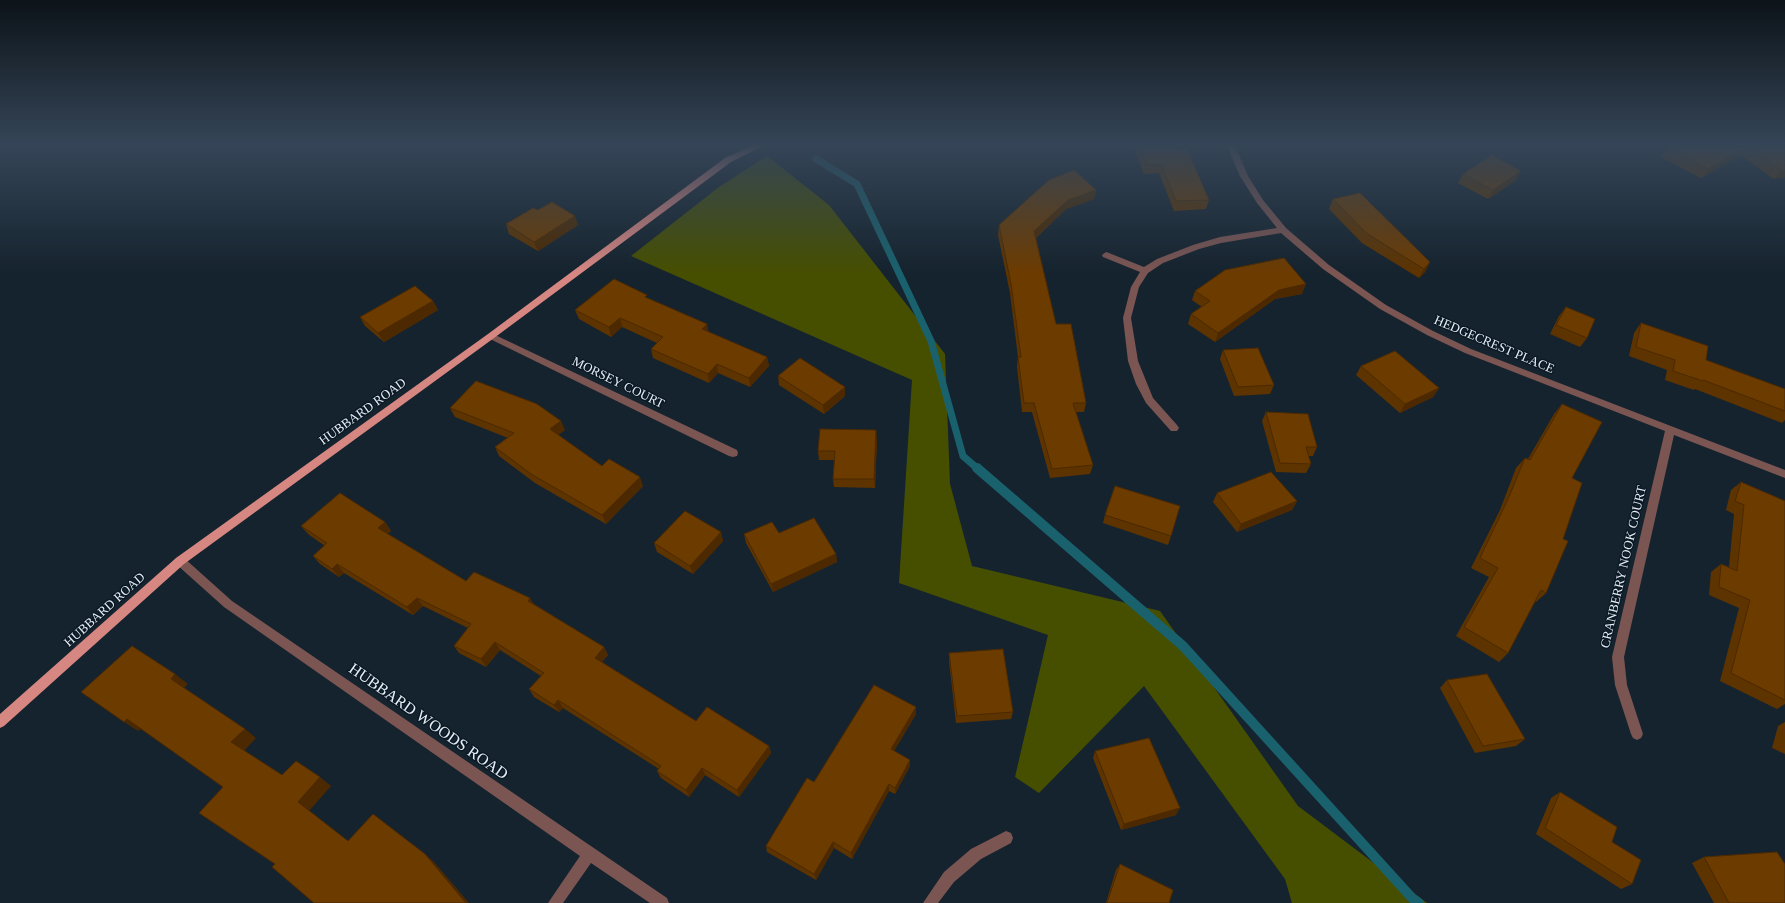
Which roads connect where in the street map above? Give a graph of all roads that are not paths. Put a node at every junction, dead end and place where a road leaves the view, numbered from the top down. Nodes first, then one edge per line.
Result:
1 (690, 188) edge
2 (1251, 188) edge
3 (1283, 230) junction
4 (1106, 255) dead end
5 (1145, 271) junction
6 (491, 336) junction
7 (1174, 428) dead end
8 (1670, 430) junction
9 (732, 453) dead end
10 (1785, 474) edge
11 (180, 561) junction
12 (0, 722) edge
13 (1637, 734) dead end
14 (1006, 838) dead end
15 (589, 854) junction
16 (555, 903) edge
17 (662, 903) edge
18 (930, 903) edge

1 - 6 main road, HUBBARD ROAD
2 - 3 street, HEDGECREST PLACE
3 - 5 street
3 - 8 street, HEDGECREST PLACE
4 - 5 street
5 - 7 street
6 - 9 street, MORSEY COURT
6 - 11 main road, HUBBARD ROAD
8 - 10 street, HEDGECREST PLACE
8 - 13 street, CRANBERRY NOOK COURT
11 - 12 main road, HUBBARD ROAD
11 - 15 street, HUBBARD WOODS ROAD
14 - 18 street
15 - 16 street
15 - 17 street, HUBBARD WOODS ROAD

